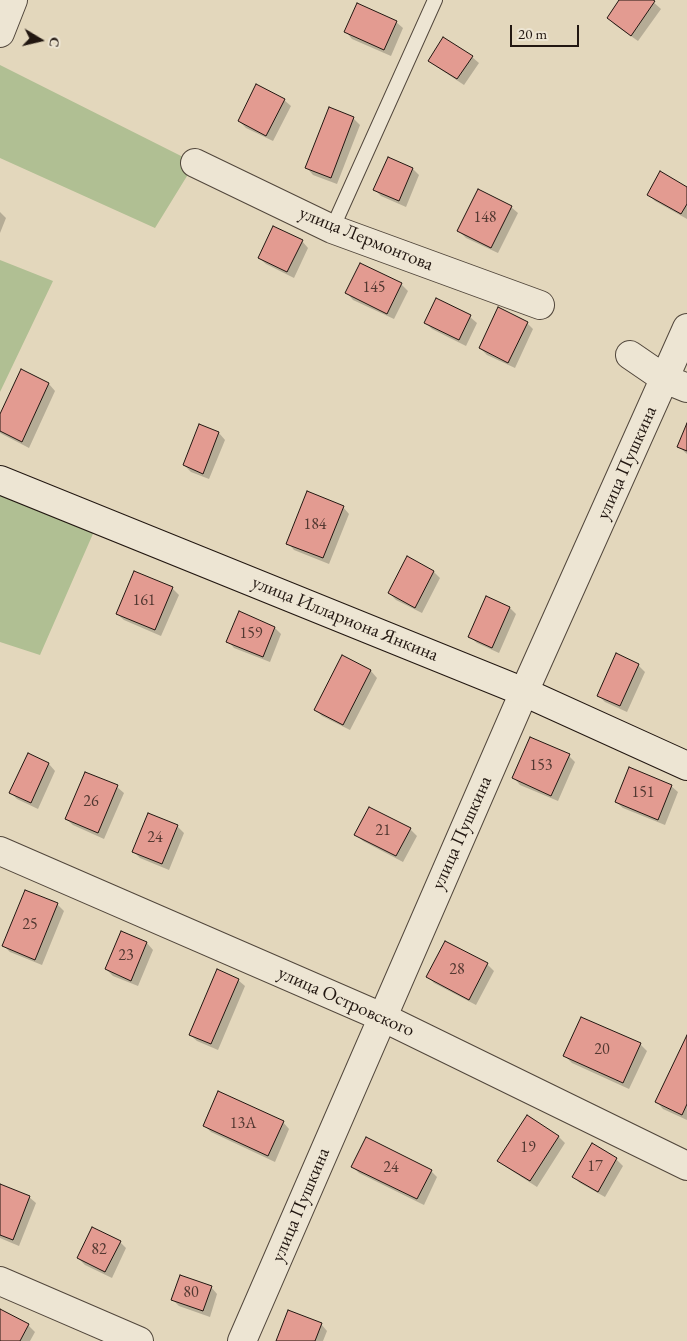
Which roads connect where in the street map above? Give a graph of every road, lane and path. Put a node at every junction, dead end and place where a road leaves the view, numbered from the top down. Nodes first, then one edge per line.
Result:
1 (13, 0) edge
2 (435, 0) edge
3 (0, 33) edge
4 (196, 163) dead end
5 (332, 229) junction
6 (540, 305) dead end
7 (687, 328) edge
8 (630, 355) dead end
9 (676, 384) edge
10 (0, 480) edge
11 (524, 692) junction
12 (687, 766) edge
13 (0, 851) edge
14 (382, 1017) junction
15 (687, 1166) edge
16 (0, 1282) edge
17 (139, 1341) edge
18 (242, 1341) edge

1 - 3 street
2 - 5 lane
4 - 5 street, улица Лермонтова
5 - 6 street, улица Лермонтова
7 - 9 street, улица Пушкина
8 - 9 street
9 - 11 street, улица Пушкина
10 - 11 street, улица Иллариона Янкина
11 - 12 street, улица Иллариона Янкина
11 - 14 street, улица Пушкина
13 - 14 street, улица Островского
14 - 15 street, улица Островского
14 - 18 street, улица Пушкина
16 - 17 street

